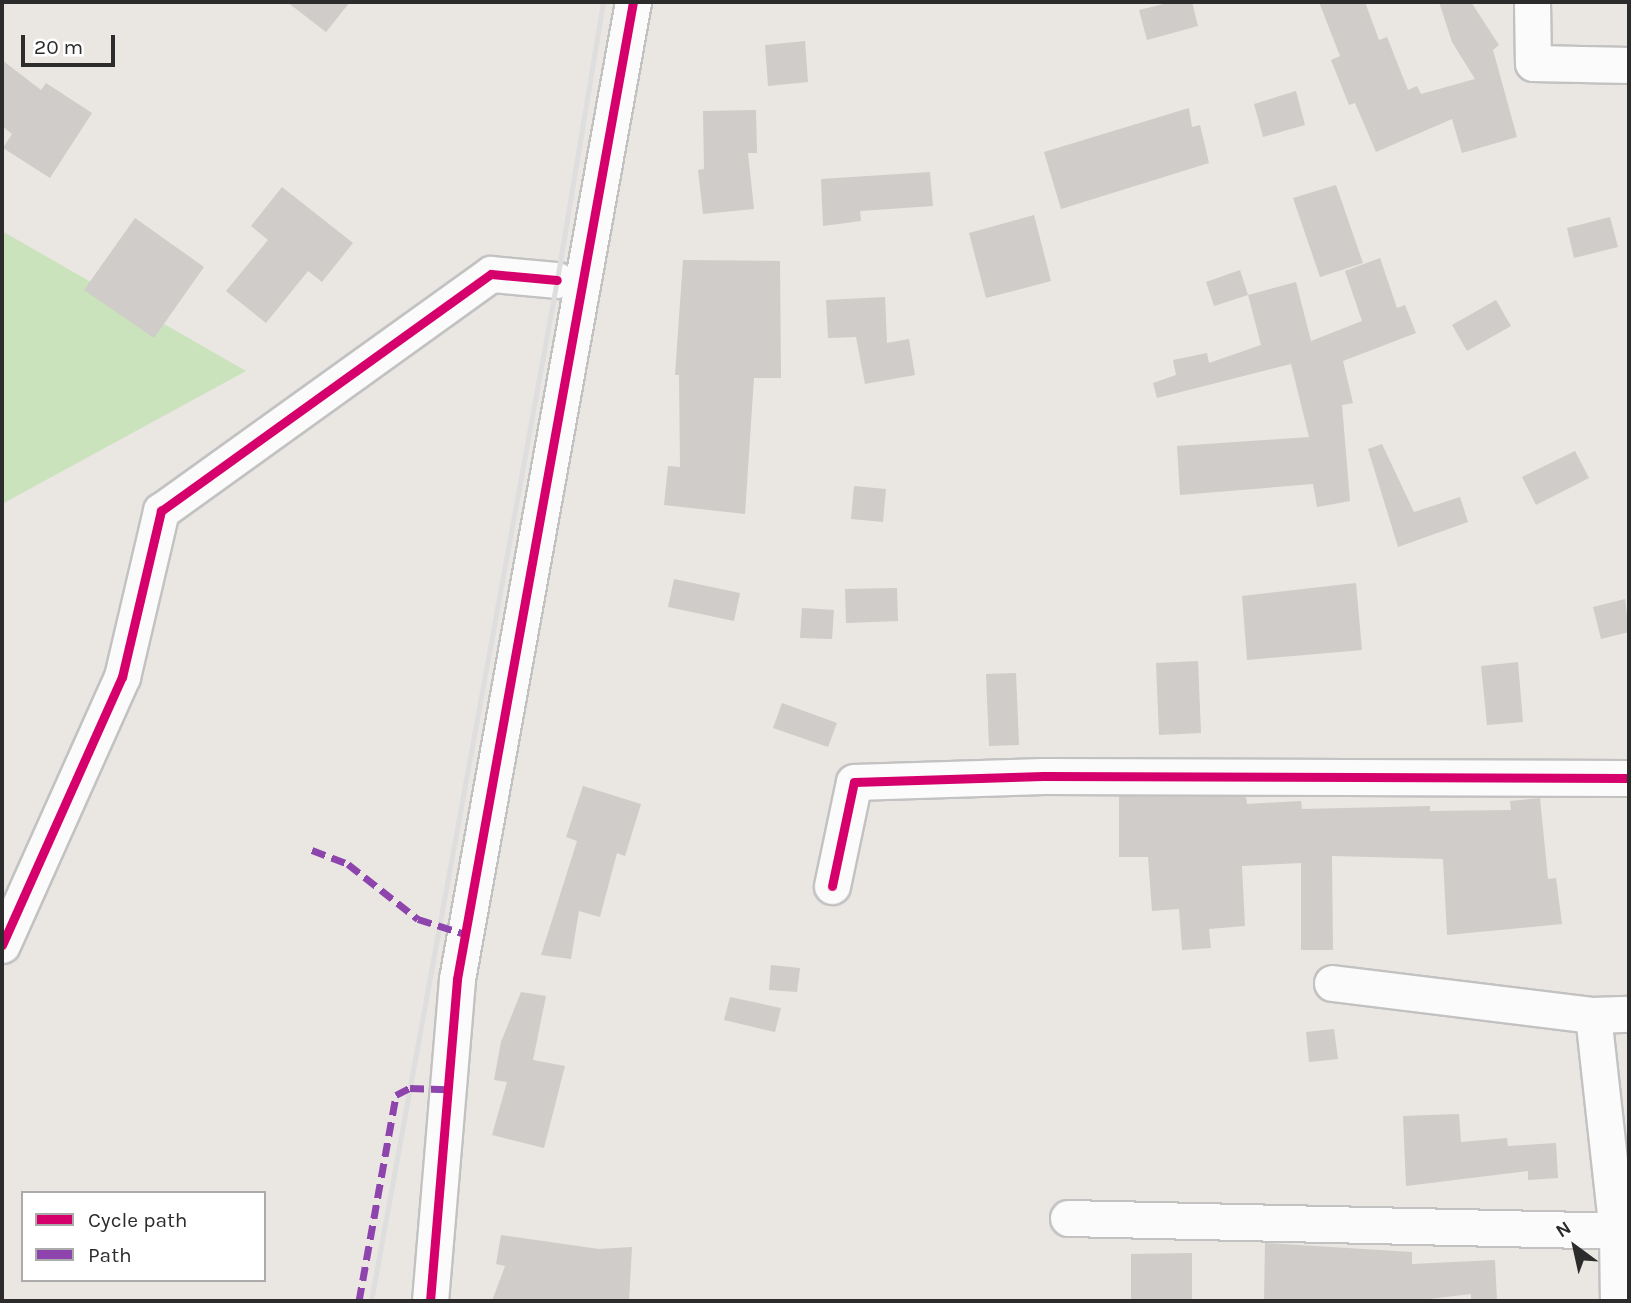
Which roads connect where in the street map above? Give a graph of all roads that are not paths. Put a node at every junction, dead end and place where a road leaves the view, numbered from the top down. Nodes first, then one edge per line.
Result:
1 (633, 2) edge
2 (1532, 2) edge
3 (1629, 65) edge
4 (557, 280) dead end
5 (1629, 778) edge
6 (832, 886) dead end
7 (2, 945) edge
8 (1332, 984) dead end
9 (1629, 1014) edge
10 (1593, 1015) junction
11 (1068, 1218) dead end
12 (1623, 1231) edge
13 (430, 1301) edge
14 (1618, 1301) edge

1 - 13 street
2 - 3 street
4 - 7 street
5 - 6 street
8 - 10 street
9 - 10 street
10 - 12 street
11 - 12 street
12 - 14 street

